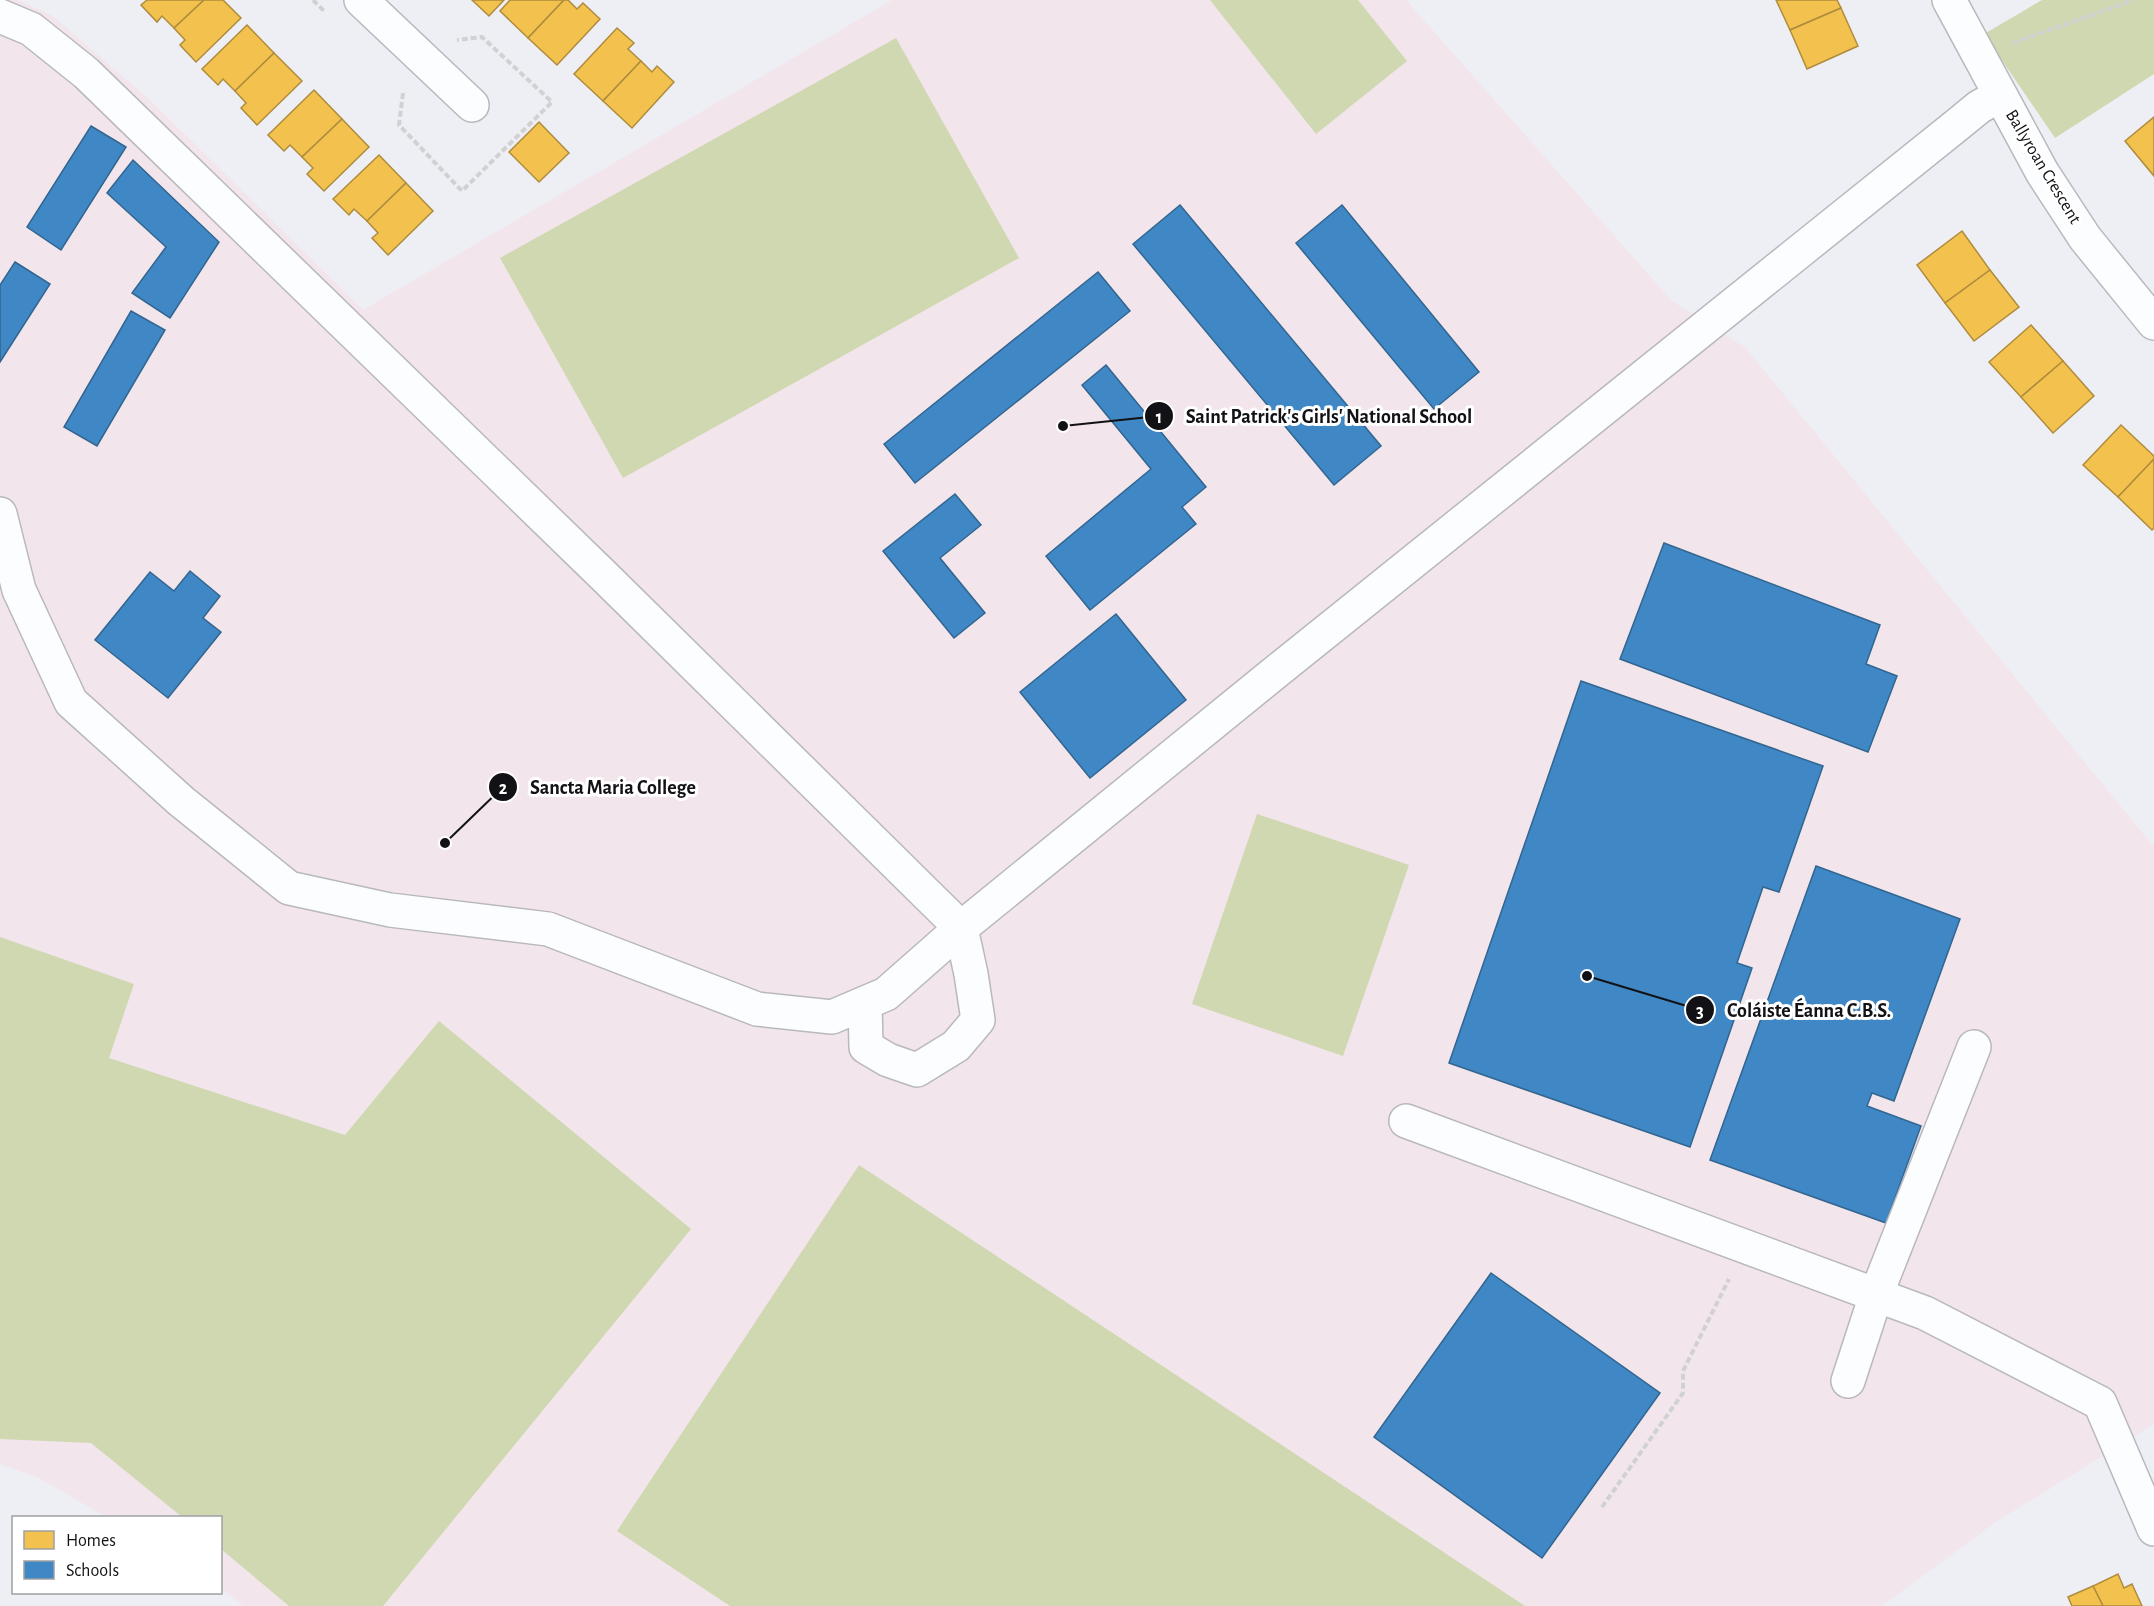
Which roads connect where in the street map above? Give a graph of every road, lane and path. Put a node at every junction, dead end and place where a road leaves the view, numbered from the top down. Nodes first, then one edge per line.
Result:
1 (361, 0) edge
2 (1949, 0) edge
3 (2134, 0) edge
4 (0, 16) edge
5 (2009, 44) dead end
6 (2000, 95) junction
7 (472, 105) dead end
8 (2154, 323) edge
9 (0, 514) edge
10 (961, 928) junction
11 (865, 1004) junction
12 (1974, 1047) dead end
13 (1406, 1121) dead end
14 (1745, 1246) junction
15 (1876, 1295) junction
16 (1848, 1381) dead end
17 (1602, 1507) dead end
18 (2154, 1529) edge

1 - 7 street
2 - 6 street, Ballyroan Crescent
3 - 5 path
4 - 10 street
6 - 8 street, Ballyroan Crescent
6 - 10 street
9 - 11 street
10 - 11 street
10 - 11 street
12 - 15 street
13 - 14 street
14 - 15 street
14 - 17 path
15 - 16 street
15 - 18 street

